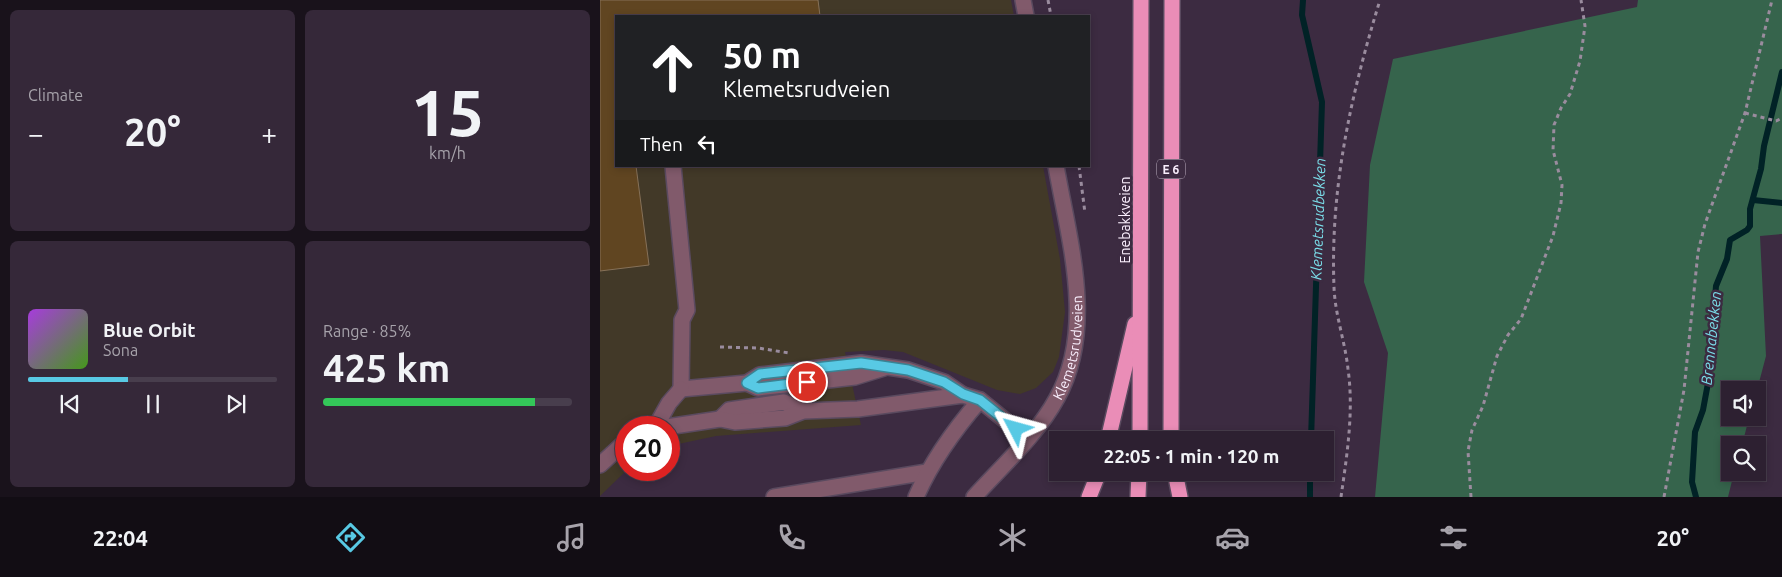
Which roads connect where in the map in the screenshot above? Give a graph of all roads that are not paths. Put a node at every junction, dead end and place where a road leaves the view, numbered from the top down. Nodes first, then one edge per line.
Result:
1 (1023, 0) edge
2 (1141, 0) edge
3 (1172, 0) edge
4 (1026, 15) edge
5 (673, 167) edge
6 (1056, 167) edge
7 (1141, 296) junction
8 (681, 389) junction
9 (963, 394) junction
10 (980, 400) junction
11 (662, 416) edge
12 (680, 425) edge
13 (1110, 431) edge
14 (1140, 431) edge
15 (1171, 431) edge
16 (1027, 438) junction
17 (615, 451) edge
18 (600, 465) edge
19 (927, 472) junction
20 (1095, 481) edge
21 (1139, 481) edge
22 (1171, 481) edge
23 (1177, 481) edge
24 (774, 497) edge
25 (916, 497) edge
26 (974, 497) edge
27 (1089, 497) edge
28 (1138, 497) edge
29 (1171, 497) edge
30 (1180, 497) edge

1 - 4 street
2 - 7 highway, Enebakkveien / E 6
3 - 15 highway, E 6
5 - 8 street
6 - 16 street, Klemetsrudveien
7 - 13 highway, E 6
7 - 14 highway, Enebakkveien / E 6
8 - 9 street
8 - 11 street
9 - 10 street
9 - 12 street
10 - 16 street
10 - 19 street
16 - 26 street, Klemetsrudveien
17 - 18 street
19 - 24 street
19 - 25 street
20 - 27 highway
21 - 28 highway
22 - 29 highway
23 - 30 highway

